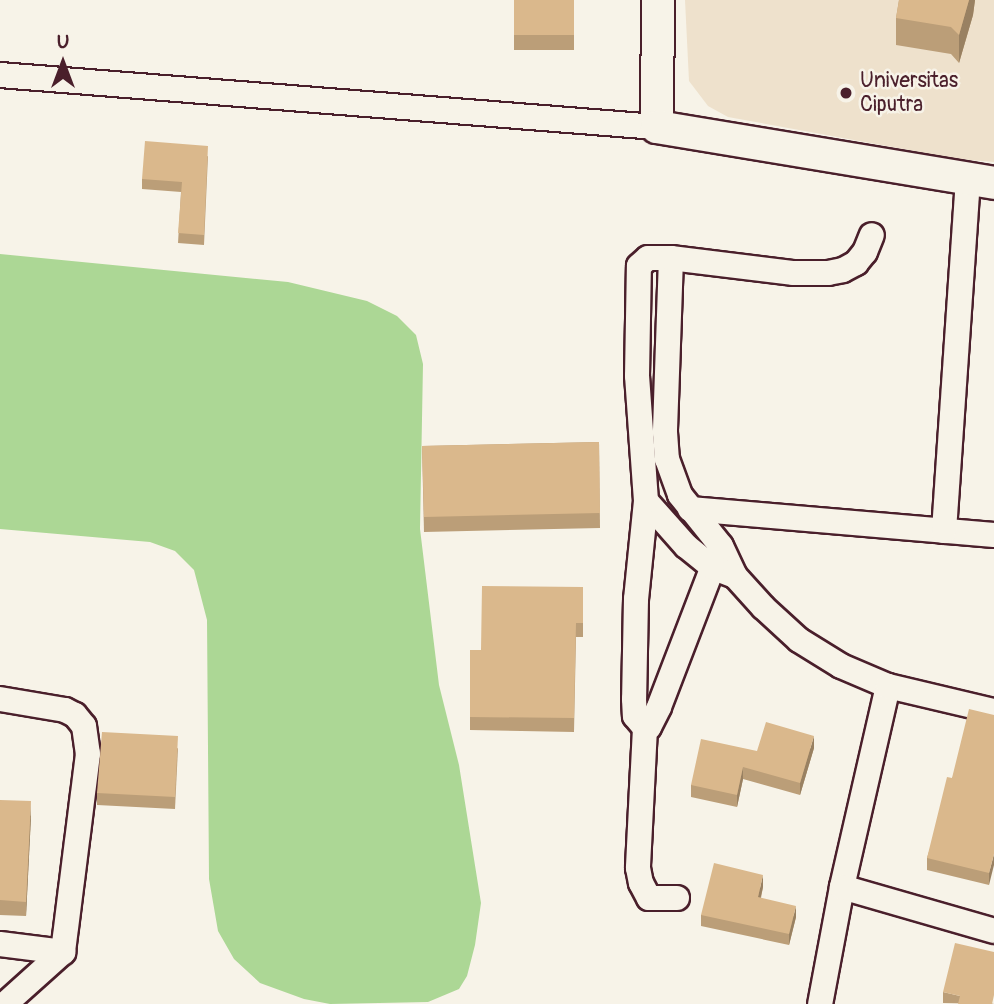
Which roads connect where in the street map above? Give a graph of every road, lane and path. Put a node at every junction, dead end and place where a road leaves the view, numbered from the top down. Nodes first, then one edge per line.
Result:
1 (658, 0) edge
2 (0, 75) edge
3 (657, 127) junction
4 (981, 181) edge
5 (872, 235) dead end
6 (671, 258) junction
7 (646, 501) junction
8 (690, 509) junction
9 (944, 531) junction
10 (994, 535) edge
11 (717, 557) junction
12 (888, 686) junction
13 (0, 699) edge
14 (994, 711) edge
15 (645, 728) junction
16 (842, 887) junction
17 (677, 898) dead end
18 (994, 931) edge
19 (0, 944) edge
20 (63, 952) junction
21 (5, 1004) edge
22 (820, 1004) edge

1 - 3 street
2 - 3 street
3 - 4 street
4 - 9 street
5 - 6 street
6 - 7 street
6 - 8 street
7 - 11 street
7 - 15 street
8 - 9 street
8 - 11 street
9 - 10 street
11 - 12 street
11 - 15 street
12 - 14 street
12 - 16 street
13 - 20 street
15 - 17 street
16 - 18 street
16 - 22 street
19 - 20 street
20 - 21 street

